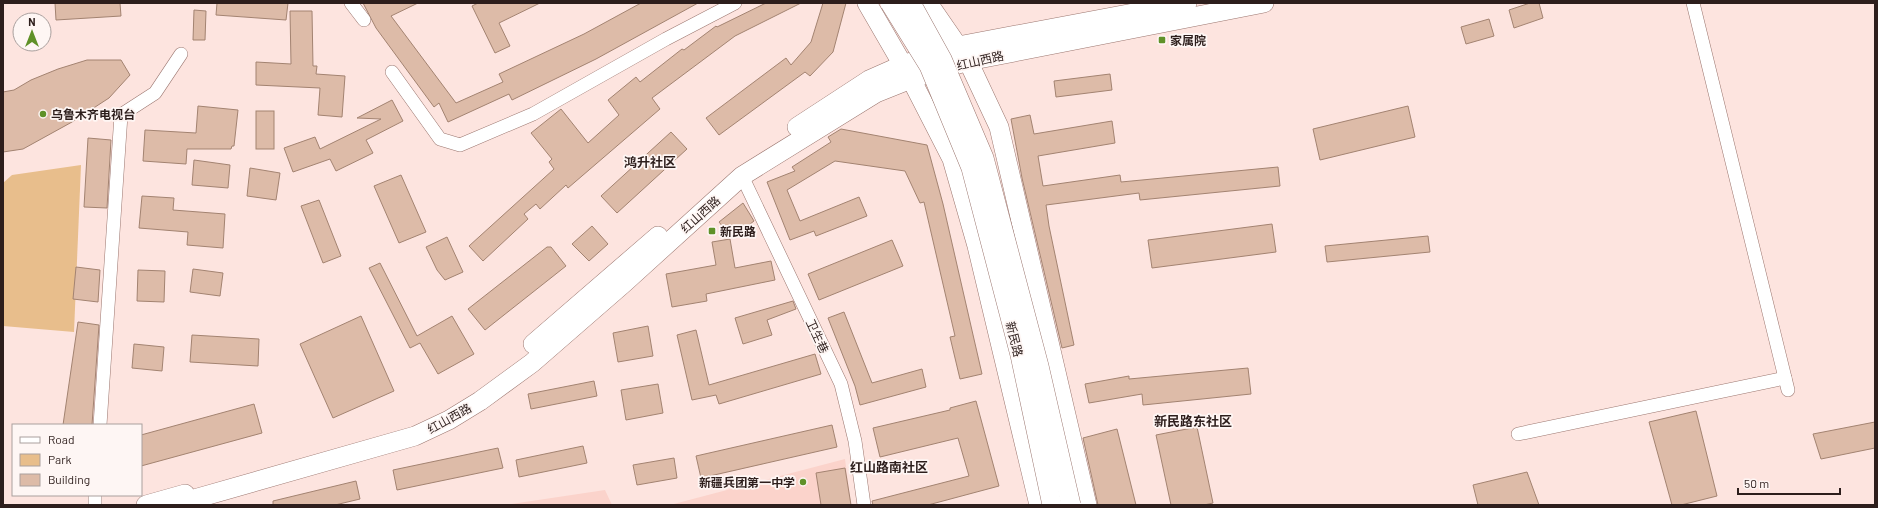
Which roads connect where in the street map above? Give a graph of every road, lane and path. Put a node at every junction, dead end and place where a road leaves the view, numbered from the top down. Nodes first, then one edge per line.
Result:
1 (351, 3) edge
2 (735, 3) edge
3 (867, 3) edge
4 (890, 3) edge
5 (911, 3) edge
6 (928, 3) edge
7 (1187, 3) edge
8 (1264, 3) edge
9 (1693, 3) edge
10 (364, 20) dead end
11 (180, 54) dead end
12 (963, 54) junction
13 (392, 72) dead end
14 (907, 72) junction
15 (742, 176) junction
16 (100, 424) edge
17 (1518, 434) dead end
18 (146, 505) edge
19 (174, 505) edge
20 (864, 505) edge
21 (1039, 505) edge
22 (1052, 505) edge
23 (1071, 505) edge
24 (1086, 505) edge

1 - 10 street
2 - 13 street
3 - 14 main road
4 - 22 main road, 新民路, bridge
5 - 23 main road, 新民路, bridge
6 - 12 main road
7 - 12 main road, 红山西路
8 - 12 main road, 红山西路
9 - 17 street
11 - 16 street
12 - 14 main road, 红山西路
12 - 24 main road
14 - 15 main road, 红山西路
14 - 18 main road, 红山西路
14 - 21 main road
15 - 19 main road, 红山西路
15 - 20 street, 卫生巷

